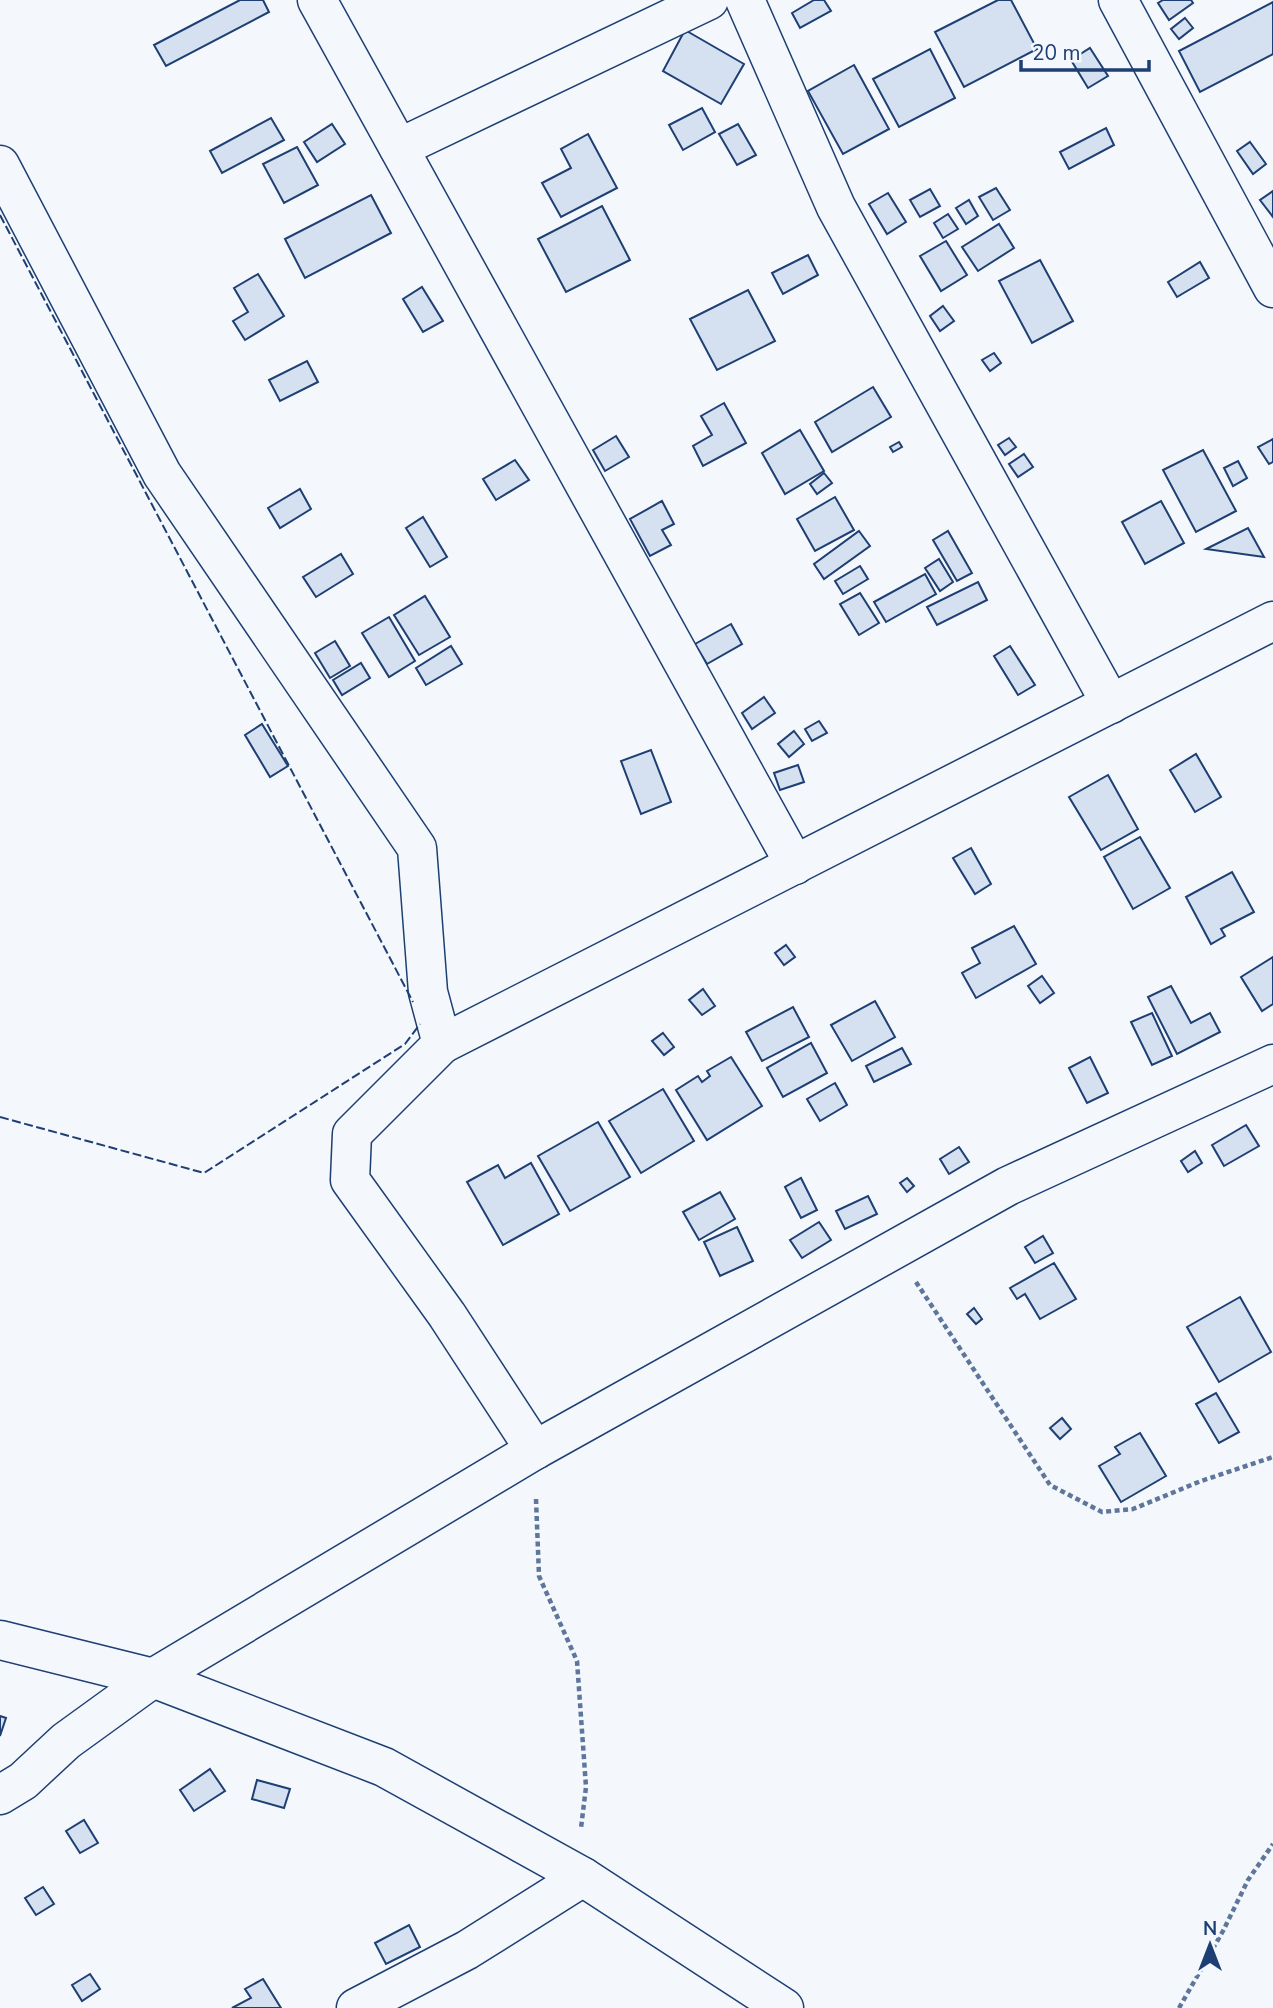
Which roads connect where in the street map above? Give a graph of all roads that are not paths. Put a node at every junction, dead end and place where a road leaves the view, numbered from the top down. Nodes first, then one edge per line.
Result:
1 (317, 0) edge
2 (709, 0) edge
3 (745, 0) edge
4 (1118, 0) edge
5 (399, 148) junction
6 (0, 165) edge
7 (1273, 288) edge
8 (1273, 621) edge
9 (1111, 704) junction
10 (795, 865) junction
11 (442, 1045) junction
12 (1273, 1064) edge
13 (535, 1450) junction
14 (0, 1640) edge
15 (153, 1678) junction
16 (0, 1795) edge
17 (583, 1877) junction
18 (356, 2008) edge
19 (783, 2008) edge

1 - 5 street
2 - 5 street
3 - 9 street
4 - 7 street
5 - 10 street
6 - 11 street
8 - 9 street
9 - 10 street
10 - 11 street
11 - 13 street
12 - 13 street
13 - 15 street
14 - 15 street
15 - 16 street
15 - 17 street
17 - 18 street
17 - 19 street

